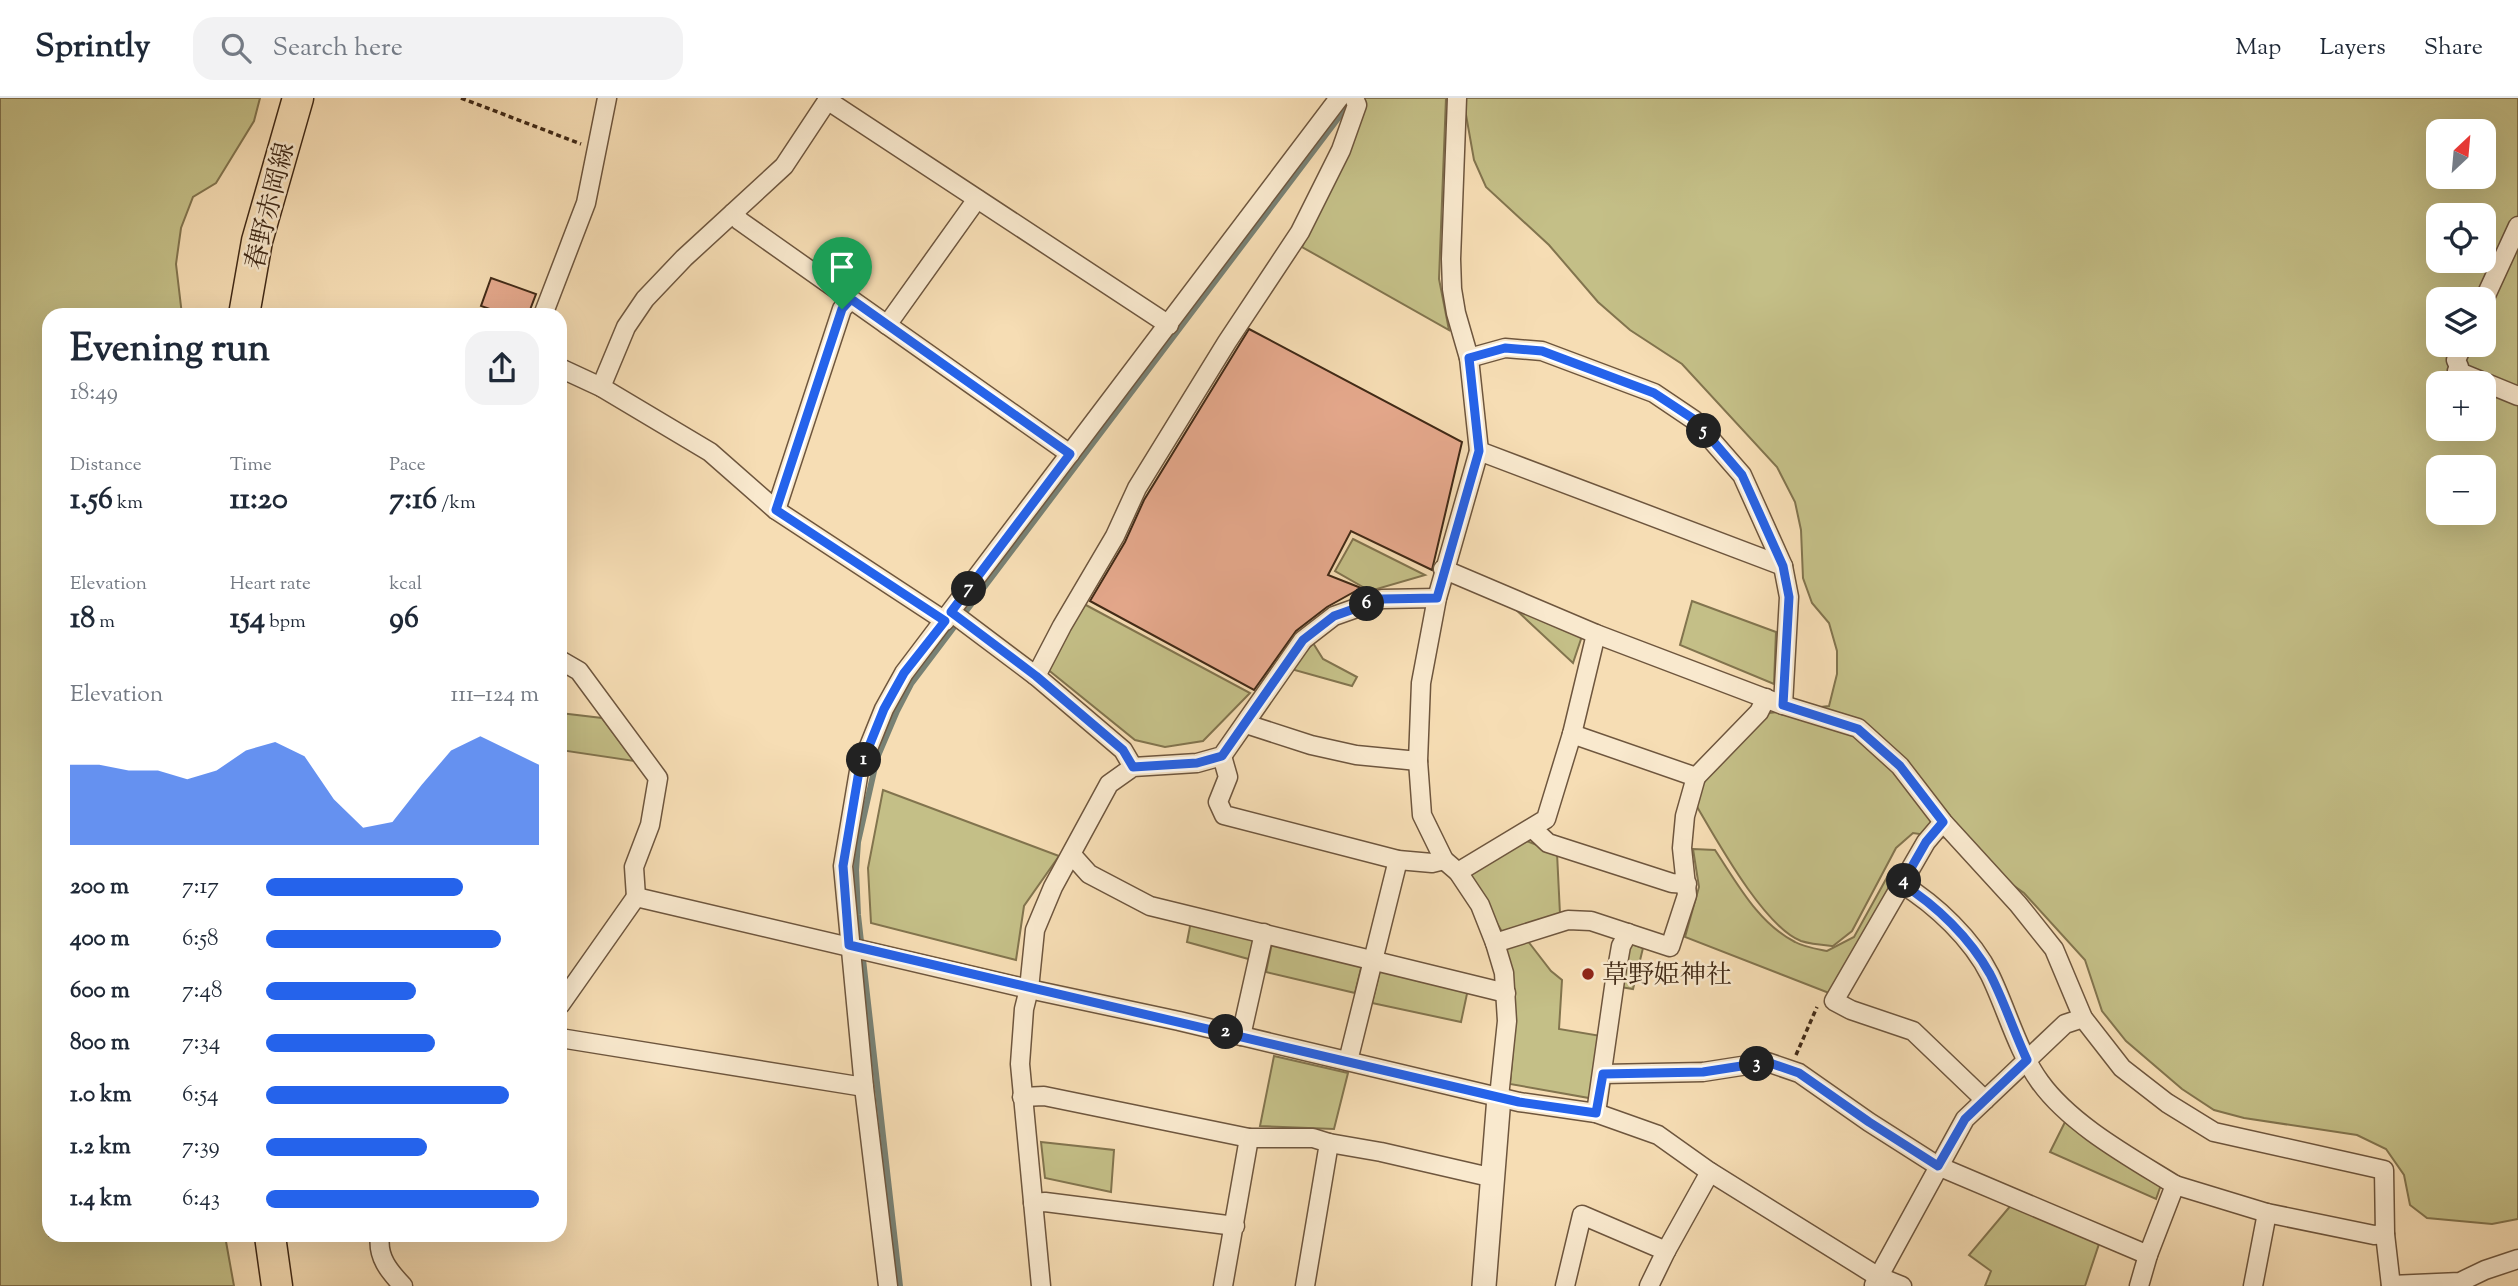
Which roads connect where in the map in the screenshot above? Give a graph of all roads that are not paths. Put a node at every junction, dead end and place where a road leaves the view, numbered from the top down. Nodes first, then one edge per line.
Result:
1 (298, 98) edge
2 (607, 98) edge
3 (1339, 98) edge
4 (1354, 98) edge
5 (1457, 98) edge
6 (828, 99) edge
7 (977, 199) junction
8 (733, 213) junction
9 (2518, 226) edge
10 (2490, 287) edge
11 (851, 299) junction
12 (245, 308) edge
13 (546, 308) edge
14 (887, 325) junction
15 (1169, 325) junction
16 (2457, 357) edge
17 (1469, 358) junction
18 (567, 372) edge
19 (601, 387) junction
20 (2518, 396) edge
21 (1479, 451) junction
22 (1070, 454) junction
23 (776, 510) junction
24 (1783, 566) junction
25 (1443, 569) junction
26 (1437, 598) junction
27 (948, 617) junction
28 (1596, 634) junction
29 (567, 664) edge
30 (1036, 676) junction
31 (1766, 698) junction
32 (1783, 705) junction
33 (1246, 724) junction
34 (1572, 733) junction
35 (1222, 756) junction
36 (1418, 761) junction
37 (1133, 767) junction
38 (1696, 777) junction
39 (1943, 822) junction
40 (1532, 828) junction
41 (1072, 855) junction
42 (1398, 860) junction
43 (1444, 860) junction
44 (1458, 872) junction
45 (1687, 884) junction
46 (1902, 884) junction
47 (636, 897) junction
48 (1264, 933) junction
49 (1628, 933) junction
50 (1495, 943) junction
51 (858, 948) junction
52 (1372, 960) junction
53 (1029, 989) junction
54 (1506, 993) junction
55 (567, 996) edge
56 (2083, 1018) junction
57 (1241, 1036) junction
58 (567, 1039) edge
59 (2027, 1060) junction
60 (1348, 1061) junction
61 (1603, 1074) junction
62 (864, 1087) junction
63 (1022, 1097) junction
64 (1499, 1097) junction
65 (1985, 1100) junction
66 (1596, 1113) junction
67 (1249, 1138) junction
68 (1329, 1143) junction
69 (1938, 1166) junction
70 (1710, 1172) junction
71 (1494, 1178) junction
72 (2175, 1185) junction
73 (1033, 1203) junction
74 (2267, 1213) junction
75 (1235, 1226) junction
76 (2385, 1234) junction
77 (271, 1242) edge
78 (379, 1242) edge
79 (1666, 1251) junction
80 (2148, 1255) junction
81 (2518, 1259) edge
82 (1875, 1281) edge
83 (277, 1286) edge
84 (403, 1286) edge
85 (888, 1286) edge
86 (1041, 1286) edge
87 (1223, 1286) edge
88 (1305, 1286) edge
89 (1484, 1286) edge
90 (1565, 1286) edge
91 (1649, 1286) edge
92 (1902, 1286) edge
93 (2139, 1286) edge
94 (2253, 1286) edge
95 (2391, 1286) edge

1 - 12 main road, 春野赤岡線
2 - 13 street
3 - 15 street
4 - 30 street
5 - 17 street
6 - 7 street
6 - 8 street
7 - 14 street
7 - 15 street
8 - 11 street
8 - 19 street
9 - 10 street
11 - 14 street
11 - 23 street
14 - 22 street
15 - 22 street
16 - 20 street
17 - 21 street
17 - 24 street
18 - 19 street
19 - 23 street
21 - 24 street
21 - 25 street
22 - 27 street
23 - 27 street
24 - 32 street
25 - 26 street
25 - 28 street
26 - 33 street
26 - 36 street
27 - 30 street
27 - 51 street
28 - 31 street
28 - 34 street
29 - 47 street
30 - 37 street
31 - 32 street
31 - 38 street
32 - 39 street
33 - 35 street
33 - 36 street
34 - 38 street
34 - 40 street
35 - 37 street
35 - 42 street
36 - 43 street
37 - 41 street
38 - 45 street
39 - 46 street
39 - 56 street
40 - 44 street
40 - 45 street
41 - 48 street
41 - 53 street
42 - 43 street
42 - 52 street
43 - 44 street
44 - 50 street
45 - 49 street
46 - 59 street
46 - 65 street
47 - 51 street
47 - 55 street
48 - 52 street
48 - 57 street
49 - 50 street
49 - 61 street
50 - 54 street
51 - 53 street
51 - 62 street
52 - 54 street
52 - 60 street
53 - 57 street
53 - 63 street
54 - 64 street
56 - 59 street
56 - 76 street
57 - 60 street
58 - 62 street
59 - 65 street
59 - 72 street
60 - 64 street
61 - 66 street
61 - 69 street
62 - 85 street
63 - 67 street
63 - 73 street
64 - 66 street
64 - 71 street
65 - 69 street
66 - 70 street
67 - 68 street
67 - 75 street
68 - 71 street
68 - 88 street
69 - 80 street
69 - 82 street
70 - 79 street
70 - 82 street
71 - 89 street
72 - 74 street
72 - 80 street
73 - 75 street
73 - 86 street
74 - 76 street
74 - 94 street
75 - 87 street
76 - 95 street
77 - 83 main road
78 - 84 street
79 - 90 street
79 - 91 street
80 - 93 street
81 - 95 street
82 - 92 street

